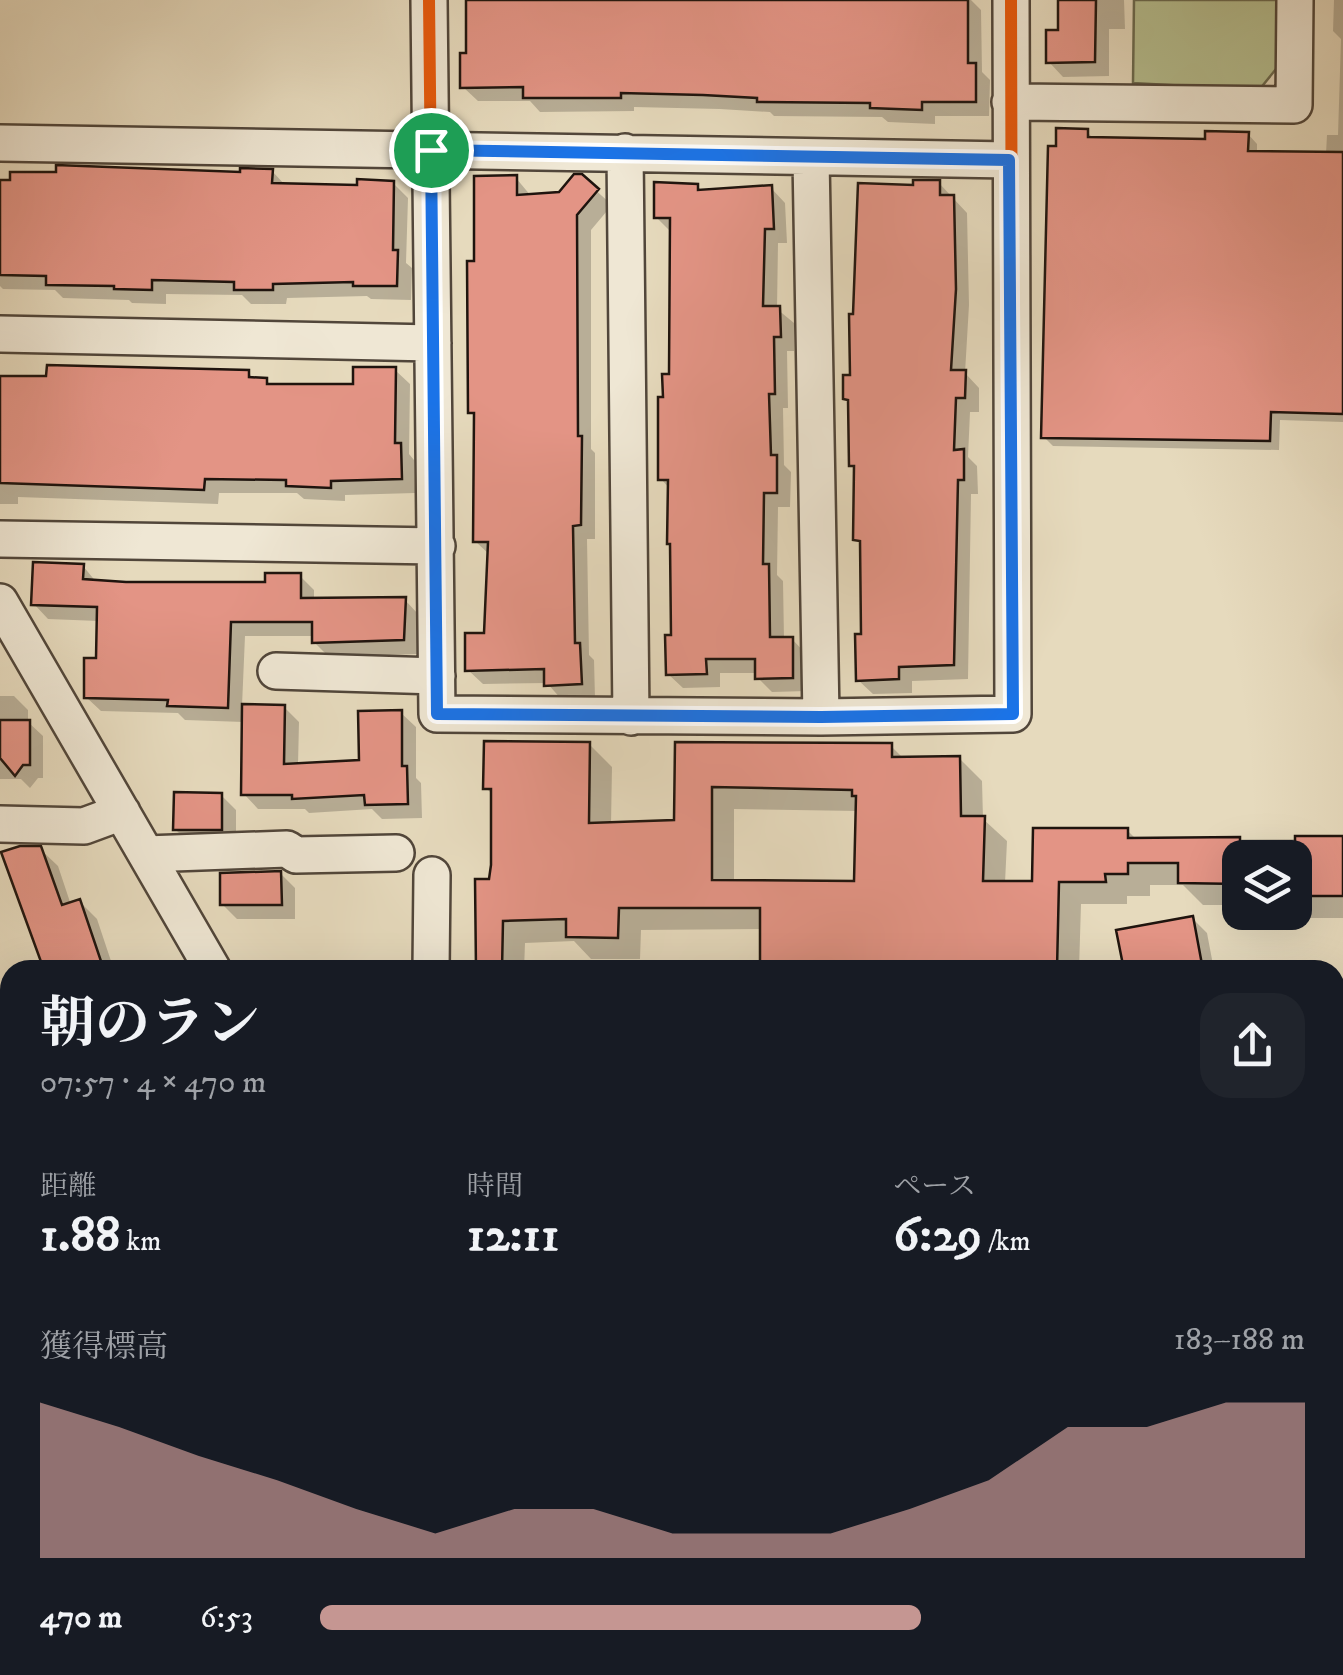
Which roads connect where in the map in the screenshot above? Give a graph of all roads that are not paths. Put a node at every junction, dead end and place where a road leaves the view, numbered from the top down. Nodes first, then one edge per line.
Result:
1 (429, 0) edge
2 (1011, 0) edge
3 (1296, 0) edge
4 (1010, 102) junction
5 (0, 142) edge
6 (431, 150) junction
7 (625, 152) junction
8 (812, 158) junction
9 (1009, 160) junction
10 (0, 334) edge
11 (434, 343) junction
12 (0, 539) edge
13 (436, 546) junction
14 (0, 602) edge
15 (276, 672) dead end
16 (436, 676) junction
17 (631, 717) junction
18 (821, 717) junction
19 (122, 812) junction
20 (0, 824) edge
21 (146, 854) junction
22 (396, 854) dead end
23 (432, 875) dead end
24 (207, 960) edge
25 (431, 960) edge

1 - 6 street
2 - 4 street
3 - 4 street
4 - 9 street
5 - 6 street
6 - 7 street
6 - 11 street
7 - 8 street
7 - 17 street
8 - 9 street
8 - 18 street
9 - 18 street
10 - 11 street
11 - 13 street
12 - 13 street
13 - 16 street
14 - 19 street
15 - 16 street
16 - 17 street
17 - 18 street
19 - 20 street
19 - 21 street
21 - 22 street
21 - 24 street
23 - 25 street

